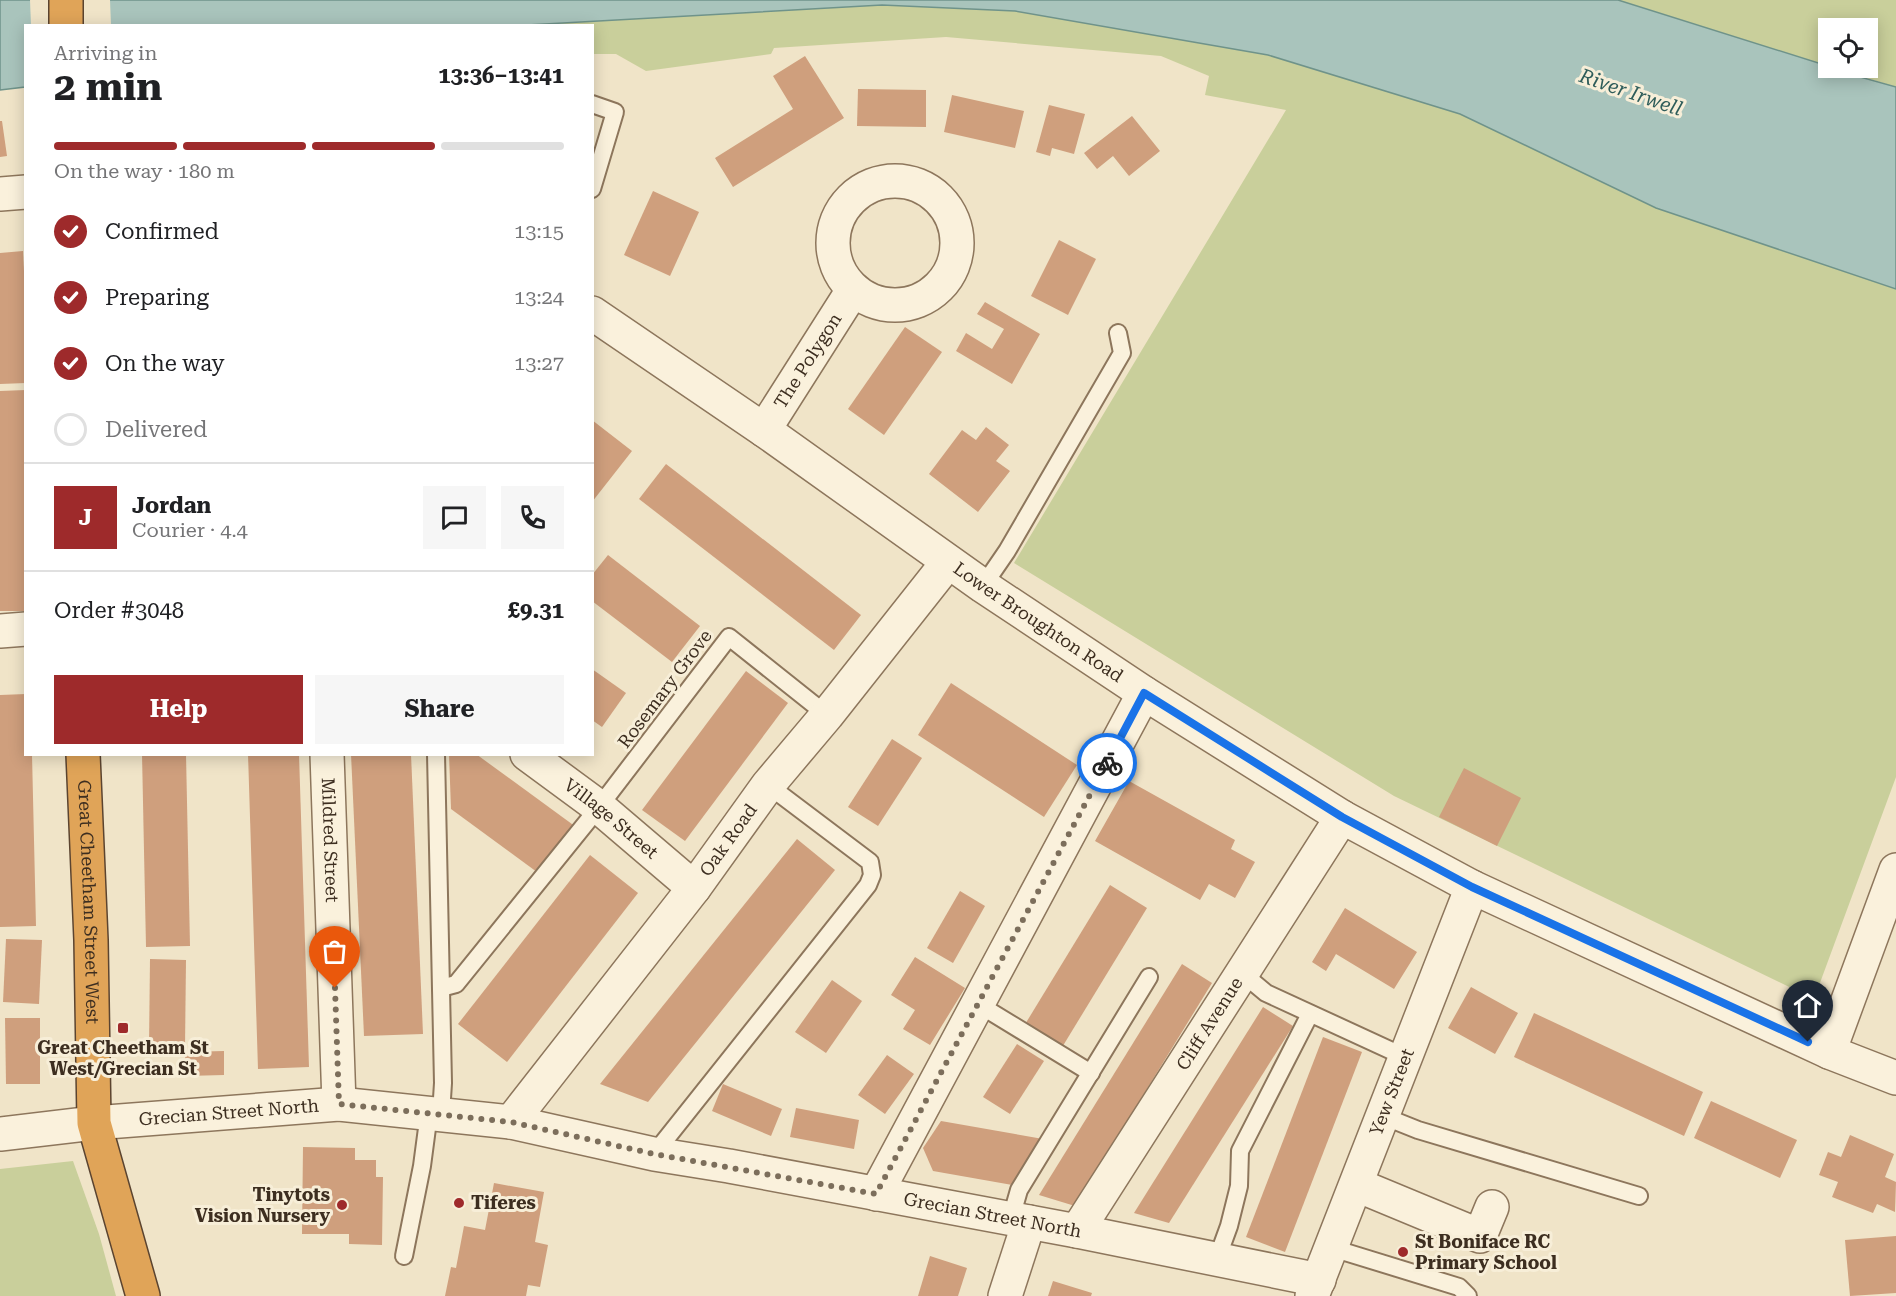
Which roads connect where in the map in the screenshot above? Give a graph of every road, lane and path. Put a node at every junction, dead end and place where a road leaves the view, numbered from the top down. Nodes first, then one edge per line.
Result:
1 (66, 0) edge
2 (66, 24) edge
3 (594, 105) edge
4 (594, 182) edge
5 (24, 192) edge
6 (0, 194) edge
7 (853, 290) dead end
8 (594, 314) edge
9 (1118, 333) dead end
10 (764, 430) junction
11 (948, 562) junction
12 (983, 586) junction
13 (24, 629) edge
14 (0, 631) edge
15 (1144, 693) junction
16 (827, 715) junction
17 (83, 756) edge
18 (327, 756) edge
19 (436, 756) edge
20 (530, 756) edge
21 (768, 785) junction
22 (599, 807) junction
23 (1342, 817) junction
24 (1896, 870) edge
25 (1472, 887) junction
26 (694, 888) junction
27 (1887, 924) edge
28 (1242, 973) junction
29 (1149, 977) dead end
30 (441, 988) junction
31 (978, 1004) junction
32 (1310, 1014) junction
33 (1829, 1052) junction
34 (1406, 1057) junction
35 (1091, 1073) junction
36 (1896, 1078) edge
37 (339, 1104) junction
38 (435, 1114) junction
39 (1383, 1116) junction
40 (511, 1122) junction
41 (94, 1123) junction
42 (0, 1134) edge
43 (654, 1154) junction
44 (1357, 1185) junction
45 (876, 1194) junction
46 (1639, 1196) dead end
47 (1492, 1207) dead end
48 (1020, 1220) junction
49 (1077, 1231) junction
50 (1332, 1248) junction
51 (404, 1256) dead end
52 (1217, 1259) junction
53 (1316, 1288) edge
54 (143, 1296) edge
55 (1005, 1296) edge
56 (1467, 1296) edge

1 - 2 highway
3 - 4 lane
5 - 6 street
7 - 10 street, The Polygon
8 - 10 street, Lower Broughton Road
9 - 12 lane
10 - 11 street, Lower Broughton Road
11 - 12 street, Lower Broughton Road
11 - 16 street, Oak Road
12 - 15 street, Lower Broughton Road
13 - 14 street
15 - 23 street, Lower Broughton Road
15 - 31 street
16 - 21 street, Oak Road
16 - 22 lane, Rosemary Grove
17 - 41 highway, Great Cheetham Street West
18 - 37 street, Mildred Street
19 - 30 lane
20 - 22 street, Village Street
21 - 26 street, Oak Road
21 - 43 lane
22 - 26 street, Village Street
22 - 30 lane
23 - 25 street, Lower Broughton Road
23 - 28 street, Cliff Avenue
24 - 27 street
25 - 33 street, Lower Broughton Road
25 - 34 street, Yew Street
26 - 40 street, Oak Road
27 - 33 street
28 - 32 lane
28 - 49 street, Cliff Avenue
29 - 35 lane
30 - 38 lane
31 - 35 lane
31 - 45 street
32 - 34 lane
32 - 52 lane
33 - 36 street, Lower Broughton Road
34 - 39 street, Yew Street
35 - 48 lane
37 - 38 street, Grecian Street North
37 - 41 street, Grecian Street North
38 - 40 street, Grecian Street North
38 - 51 lane
39 - 44 street, Yew Street
39 - 46 lane
40 - 43 street, Grecian Street North
41 - 42 street, Grecian Street North
41 - 54 highway, Great Cheetham Street West
43 - 45 street, Grecian Street North
44 - 47 street
44 - 50 street, Yew Street
45 - 48 street, Grecian Street North
48 - 49 street, Grecian Street North
48 - 55 street
49 - 52 street, Grecian Street North
50 - 53 street, Yew Street
50 - 56 lane
52 - 53 street, Grecian Street North

